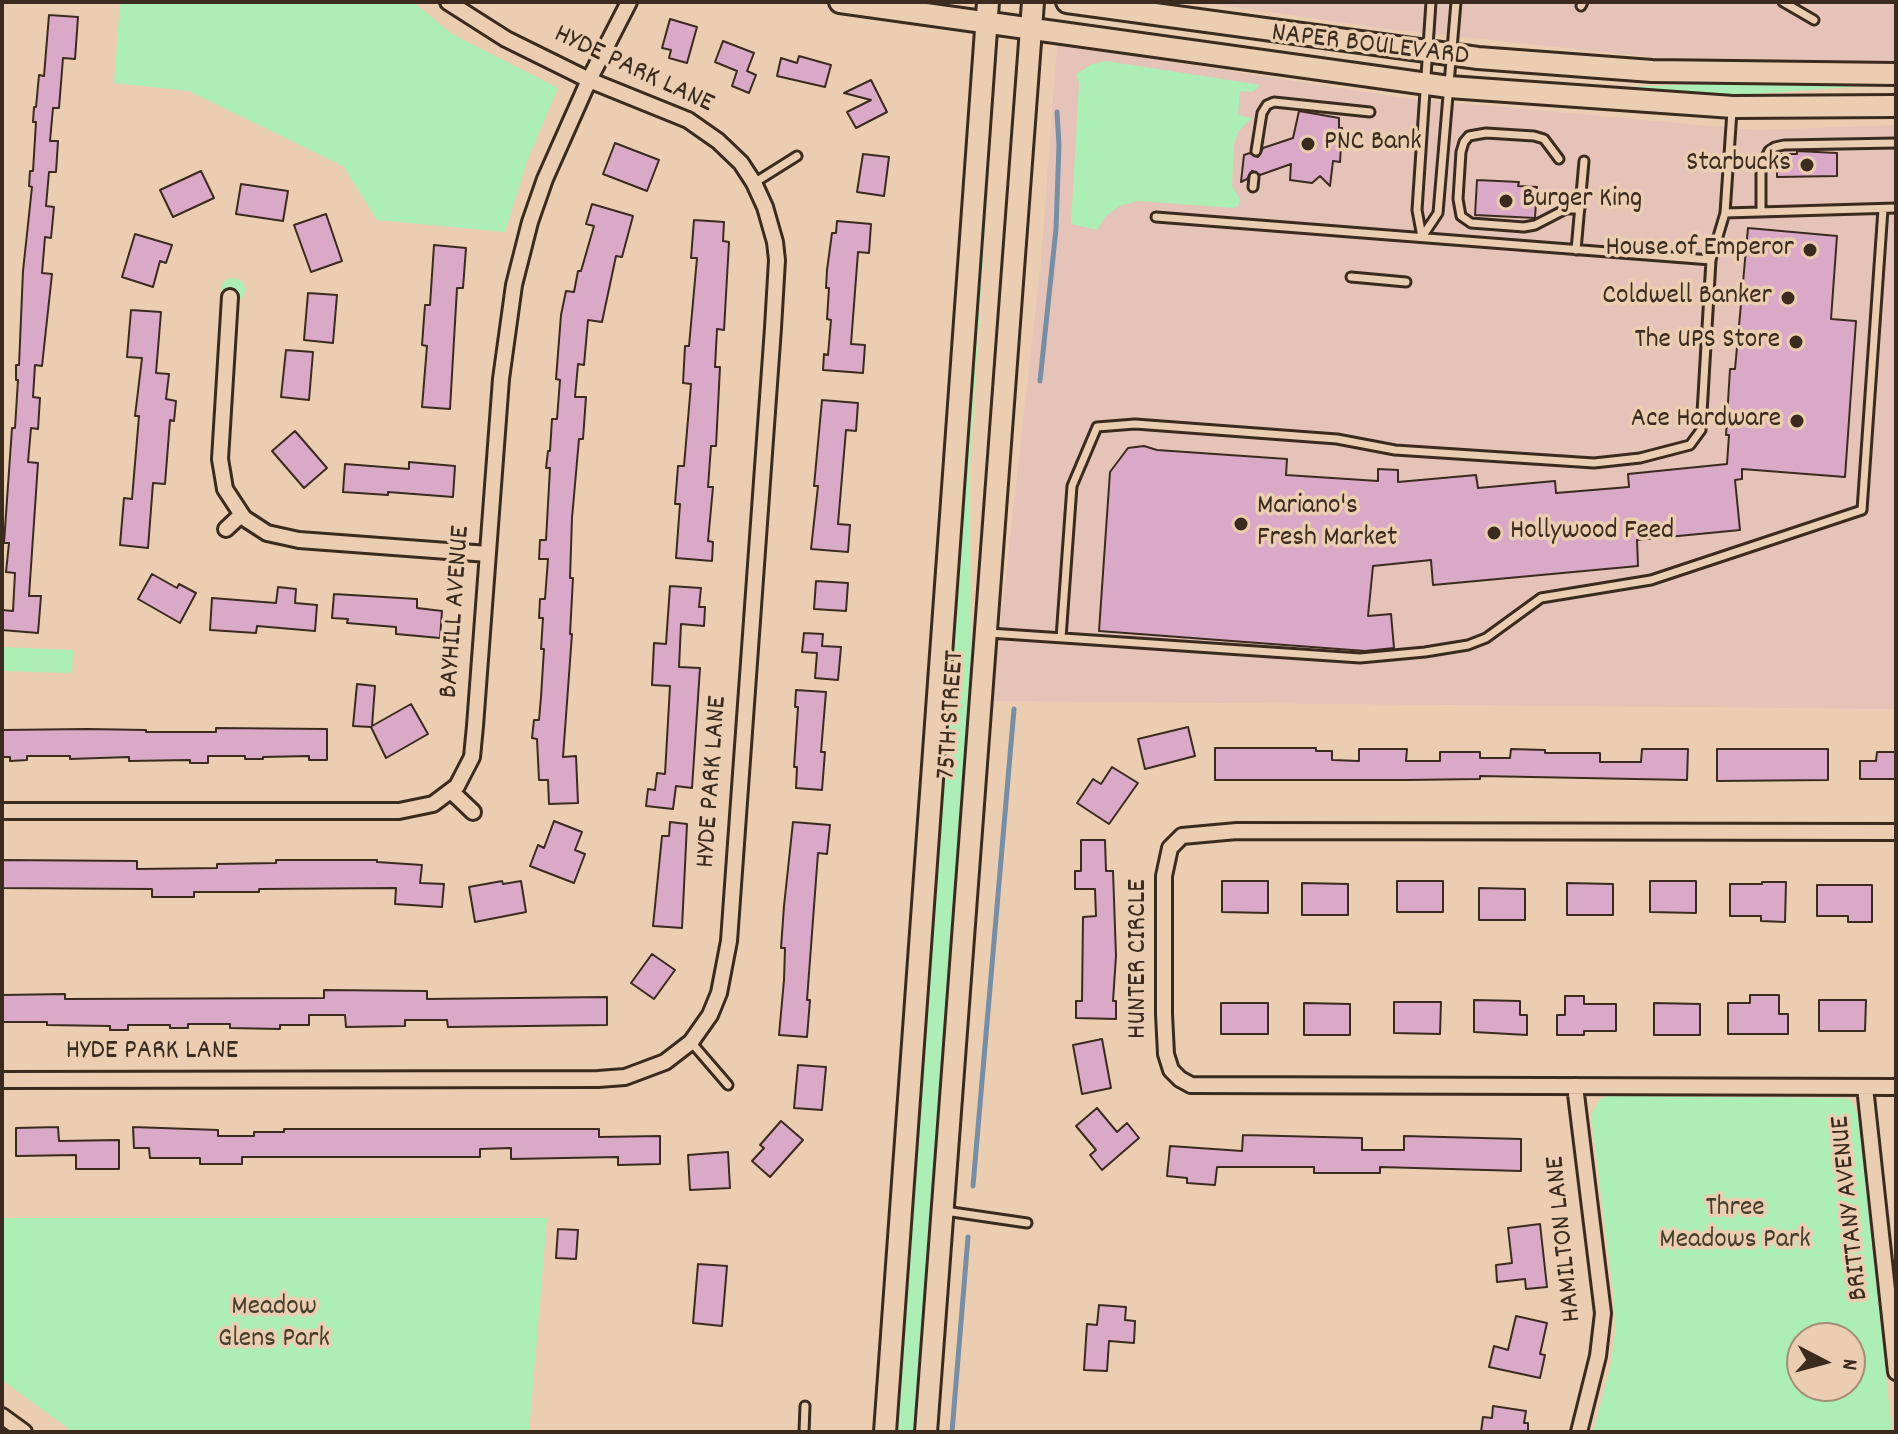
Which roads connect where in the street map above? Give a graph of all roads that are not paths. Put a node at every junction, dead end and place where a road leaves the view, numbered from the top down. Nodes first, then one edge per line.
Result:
1 (448, 2) edge
2 (629, 2) edge
3 (840, 2) edge
4 (1033, 2) edge
5 (1067, 2) edge
6 (1431, 2) edge
7 (1456, 2) edge
8 (1783, 2) edge
9 (987, 12) edge
10 (1814, 20) dead end
11 (1031, 29) junction
12 (1427, 53) junction
13 (1452, 55) junction
14 (1896, 74) edge
15 (589, 80) junction
16 (1424, 84) junction
17 (1449, 87) junction
18 (1896, 106) edge
19 (1733, 107) junction
20 (1370, 112) dead end
21 (1896, 143) edge
22 (1256, 151) dead end
23 (797, 156) dead end
24 (1559, 159) dead end
25 (1584, 161) dead end
26 (1254, 177) dead end
27 (754, 183) junction
28 (1253, 187) dead end
29 (1896, 208) edge
30 (1580, 209) junction
31 (1883, 209) junction
32 (1761, 210) junction
33 (1725, 213) junction
34 (1156, 217) dead end
35 (1422, 237) junction
36 (1576, 250) junction
37 (1711, 260) junction
38 (1351, 277) dead end
39 (1406, 282) dead end
40 (230, 297) dead end
41 (241, 515) junction
42 (226, 529) dead end
43 (488, 554) junction
44 (987, 633) junction
45 (1061, 638) junction
46 (451, 791) junction
47 (2, 811) edge
48 (473, 812) dead end
49 (1896, 832) edge
50 (691, 1042) junction
51 (2, 1080) edge
52 (728, 1085) dead end
53 (1575, 1086) junction
54 (1865, 1087) junction
55 (1896, 1087) edge
56 (943, 1210) junction
57 (1027, 1223) dead end
58 (1895, 1349) edge
59 (1896, 1372) edge
60 (805, 1406) dead end
61 (2, 1416) edge
62 (24, 1432) edge
63 (804, 1432) edge
64 (885, 1432) edge
65 (926, 1432) edge
66 (1579, 1432) edge

1 - 15 street, HYDE PARK LANE
2 - 15 street, BAYHILL AVENUE
3 - 9 main road, NAPER BOULEVARD
4 - 11 main road, 75TH STREET
5 - 12 main road, NAPER BOULEVARD
6 - 12 lane
7 - 13 lane
8 - 10 lane
9 - 11 main road, NAPER BOULEVARD
9 - 64 main road, 75TH STREET
11 - 16 main road, NAPER BOULEVARD
11 - 44 main road, 75TH STREET
12 - 13 main road, NAPER BOULEVARD
12 - 16 lane
13 - 14 main road, NAPER BOULEVARD
13 - 17 lane
15 - 27 street, HYDE PARK LANE
15 - 43 street, BAYHILL AVENUE
16 - 17 main road, NAPER BOULEVARD
16 - 35 lane
17 - 19 main road, NAPER BOULEVARD
17 - 35 lane
18 - 19 main road, NAPER BOULEVARD
19 - 33 lane
20 - 22 lane
21 - 32 lane
23 - 27 lane
24 - 30 lane
25 - 30 lane
26 - 28 lane
27 - 50 street, HYDE PARK LANE
29 - 31 lane
30 - 36 lane
31 - 32 lane
31 - 45 lane
32 - 33 lane
33 - 37 lane
34 - 35 lane
35 - 36 lane
36 - 37 lane
37 - 45 lane
38 - 39 lane
40 - 41 street
41 - 42 street
41 - 43 street
43 - 46 street, BAYHILL AVENUE
44 - 45 lane
44 - 56 main road, 75TH STREET
46 - 47 street
46 - 48 street
49 - 53 street, HUNTER CIRCLE
50 - 51 street, HYDE PARK LANE
50 - 52 lane
53 - 54 street, HUNTER CIRCLE
53 - 66 street, HAMILTON LANE
54 - 55 street, HUNTER CIRCLE
54 - 58 street, BRITTANY AVENUE
56 - 57 lane
56 - 65 main road, 75TH STREET
58 - 59 street, BRITTANY AVENUE
60 - 63 lane
61 - 62 street

